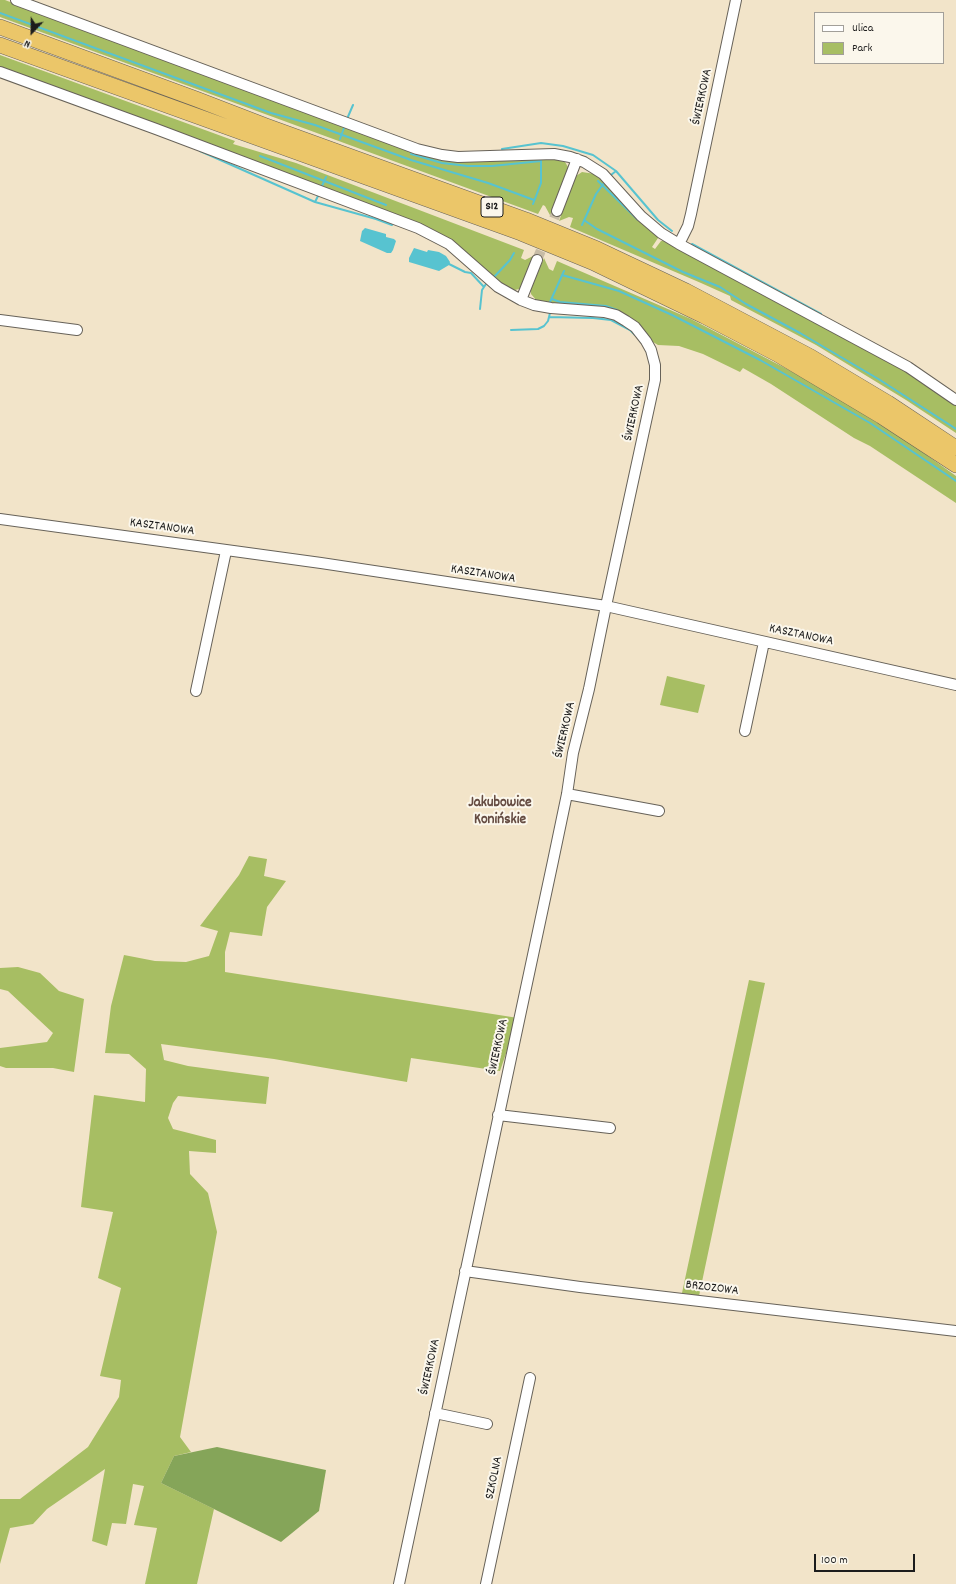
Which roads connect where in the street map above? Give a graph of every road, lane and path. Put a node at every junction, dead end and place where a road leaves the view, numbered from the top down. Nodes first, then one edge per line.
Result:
1 (16, 0) edge
2 (736, 0) edge
3 (0, 27) edge
4 (0, 45) edge
5 (0, 72) edge
6 (577, 160) junction
7 (557, 211) tunnel mouth
8 (679, 244) junction
9 (537, 260) tunnel mouth
10 (521, 300) junction
11 (0, 320) edge
12 (77, 330) dead end
13 (956, 400) edge
14 (956, 448) edge
15 (956, 465) edge
16 (0, 519) edge
17 (226, 551) junction
18 (606, 606) junction
19 (764, 642) junction
20 (956, 685) edge
21 (196, 691) dead end
22 (744, 731) dead end
23 (567, 794) junction
24 (659, 811) dead end
25 (498, 1115) junction
26 (610, 1128) dead end
27 (465, 1271) junction
28 (956, 1331) edge
29 (530, 1378) dead end
30 (435, 1412) junction
31 (487, 1424) dead end
32 (399, 1584) edge
33 (486, 1584) edge

1 - 6 street
2 - 8 street, ŚWIERKOWA
3 - 14 highway, S12
4 - 15 highway, S12
5 - 10 street
6 - 7 street
6 - 8 street
8 - 13 street
9 - 10 street
10 - 18 street, ŚWIERKOWA
11 - 12 street
16 - 17 street, KASZTANOWA
17 - 18 street, KASZTANOWA
17 - 21 street
18 - 19 street, KASZTANOWA
18 - 23 street, ŚWIERKOWA
19 - 20 street, KASZTANOWA
19 - 22 street
23 - 24 street
23 - 25 street, ŚWIERKOWA
25 - 26 street
25 - 27 street, ŚWIERKOWA
27 - 28 street, BRZOZOWA
27 - 30 street, ŚWIERKOWA
29 - 33 street, SZKOLNA
30 - 31 street, ŚWIERKOWA
30 - 32 street, ŚWIERKOWA

